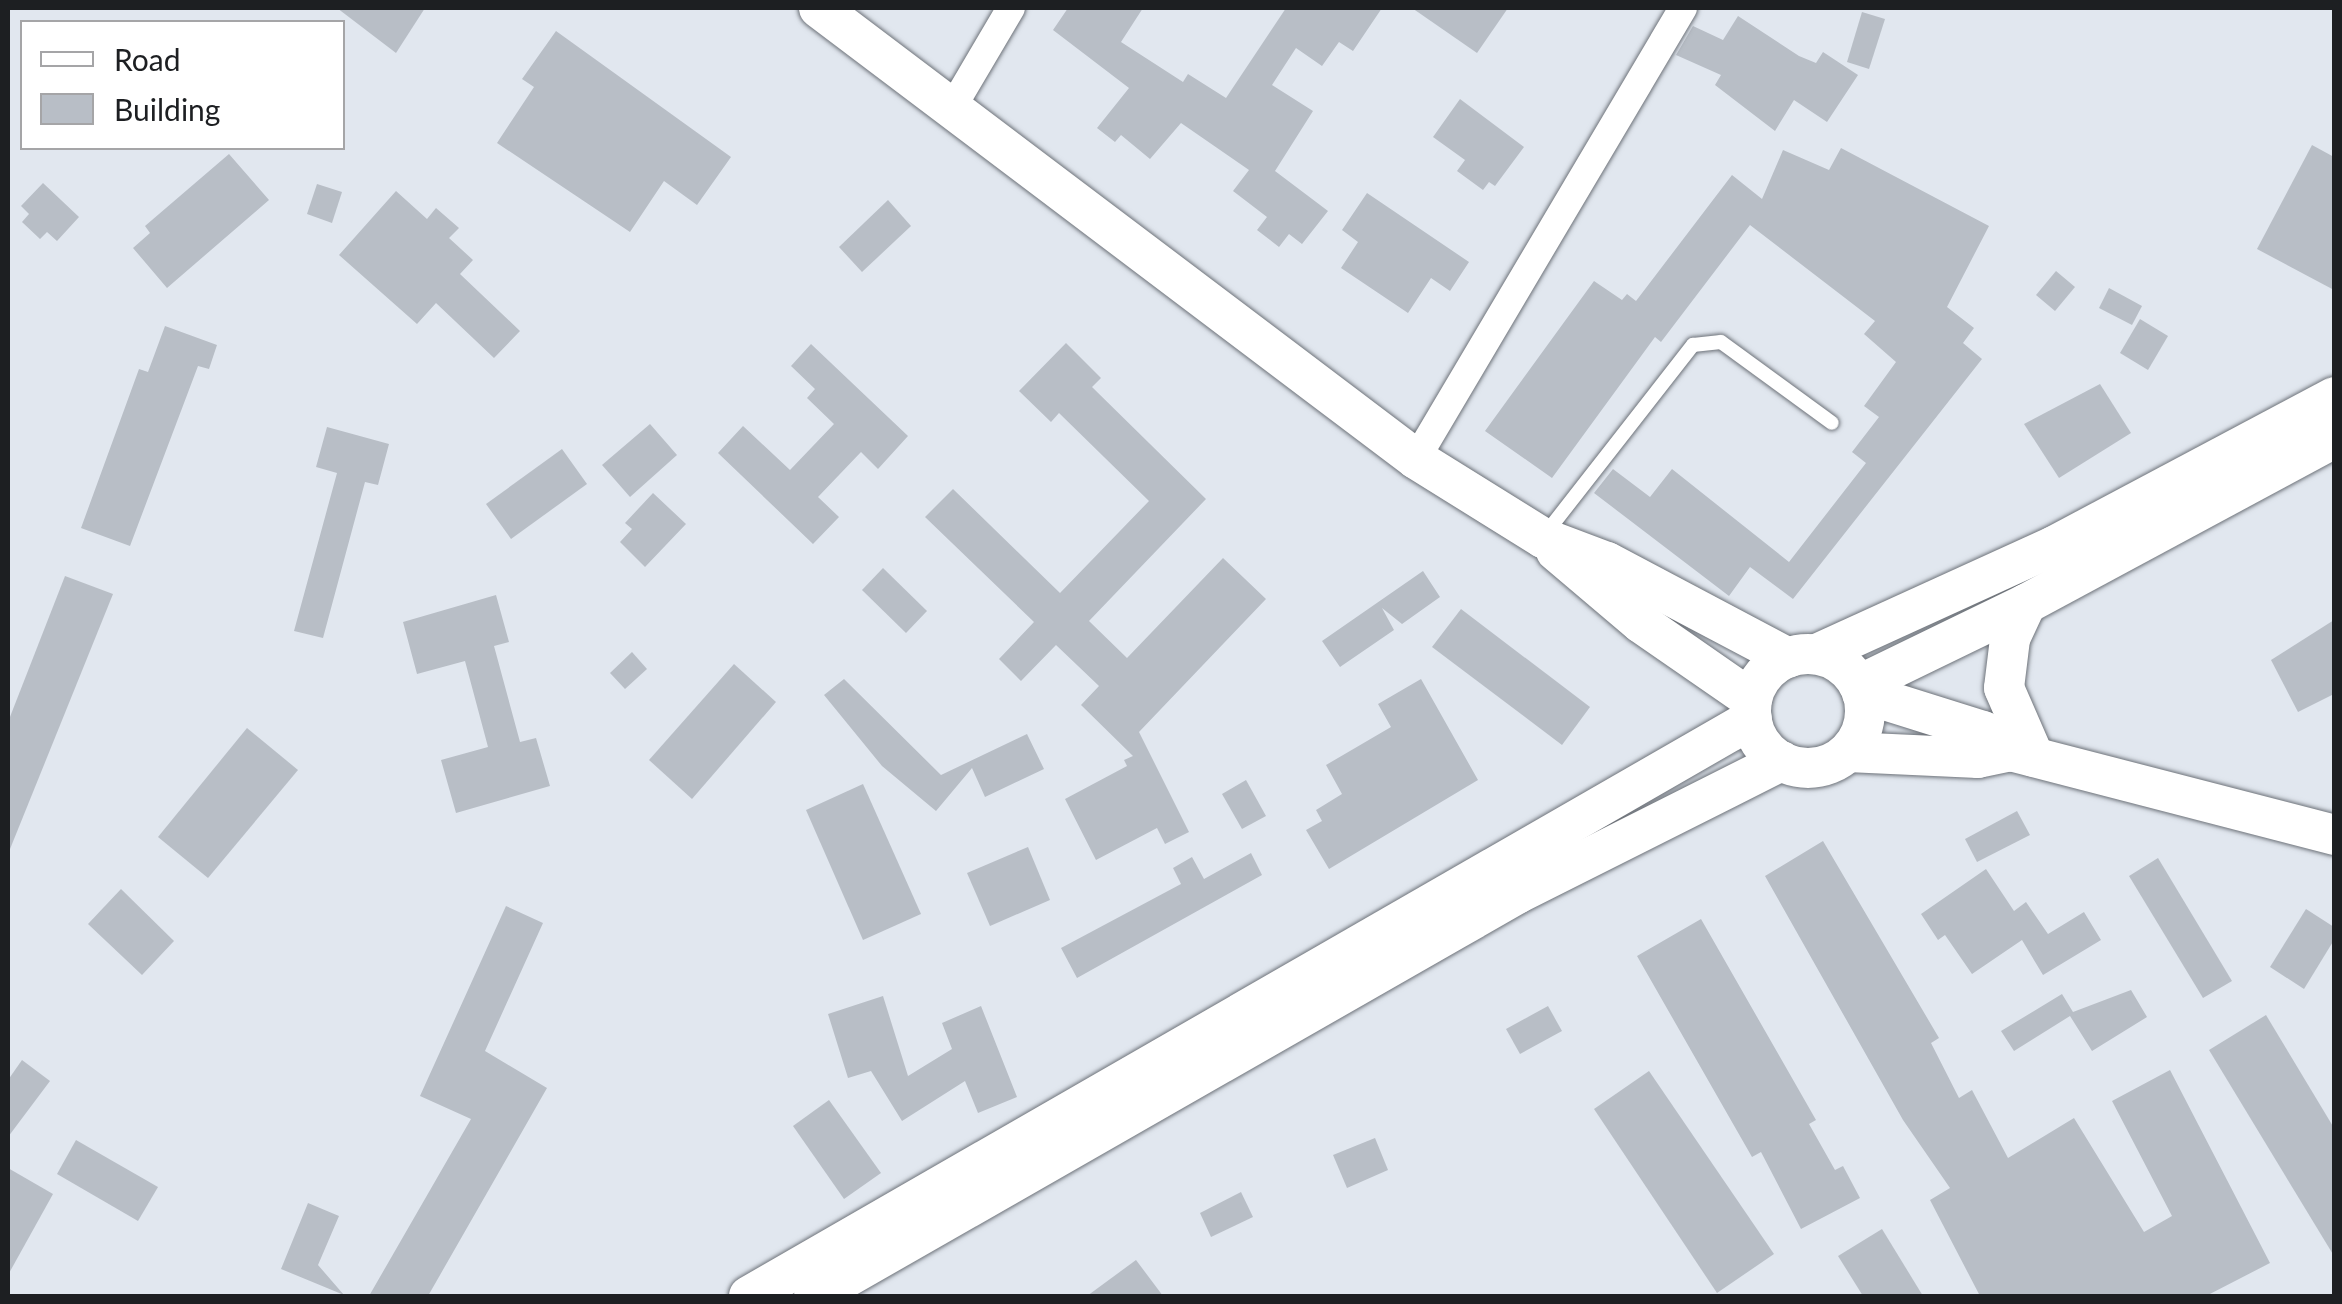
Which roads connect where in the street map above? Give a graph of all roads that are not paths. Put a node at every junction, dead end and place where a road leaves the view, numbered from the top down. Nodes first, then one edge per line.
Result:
1 (819, 8) edge
2 (1011, 8) edge
3 (1683, 8) edge
4 (952, 108) junction
5 (2334, 397) edge
6 (1832, 423) dead end
7 (2334, 438) edge
8 (1416, 459) junction
9 (1543, 538) junction
10 (2026, 604) junction
11 (1802, 656) junction
12 (1861, 689) junction
13 (1752, 710) junction
14 (1848, 752) junction
15 (2022, 754) junction
16 (1781, 761) junction
17 (2334, 835) edge
18 (748, 1296) edge
19 (814, 1296) edge

1 - 4 street
2 - 4 street
3 - 8 street
4 - 8 street
5 - 11 street
6 - 9 lane
7 - 10 street
8 - 9 street
9 - 11 street
9 - 13 street
10 - 12 street
10 - 15 street
11 - 12 street
11 - 13 street
12 - 14 street
12 - 15 street
13 - 16 street
13 - 18 street
14 - 15 street
14 - 16 street
15 - 17 street
16 - 19 street

